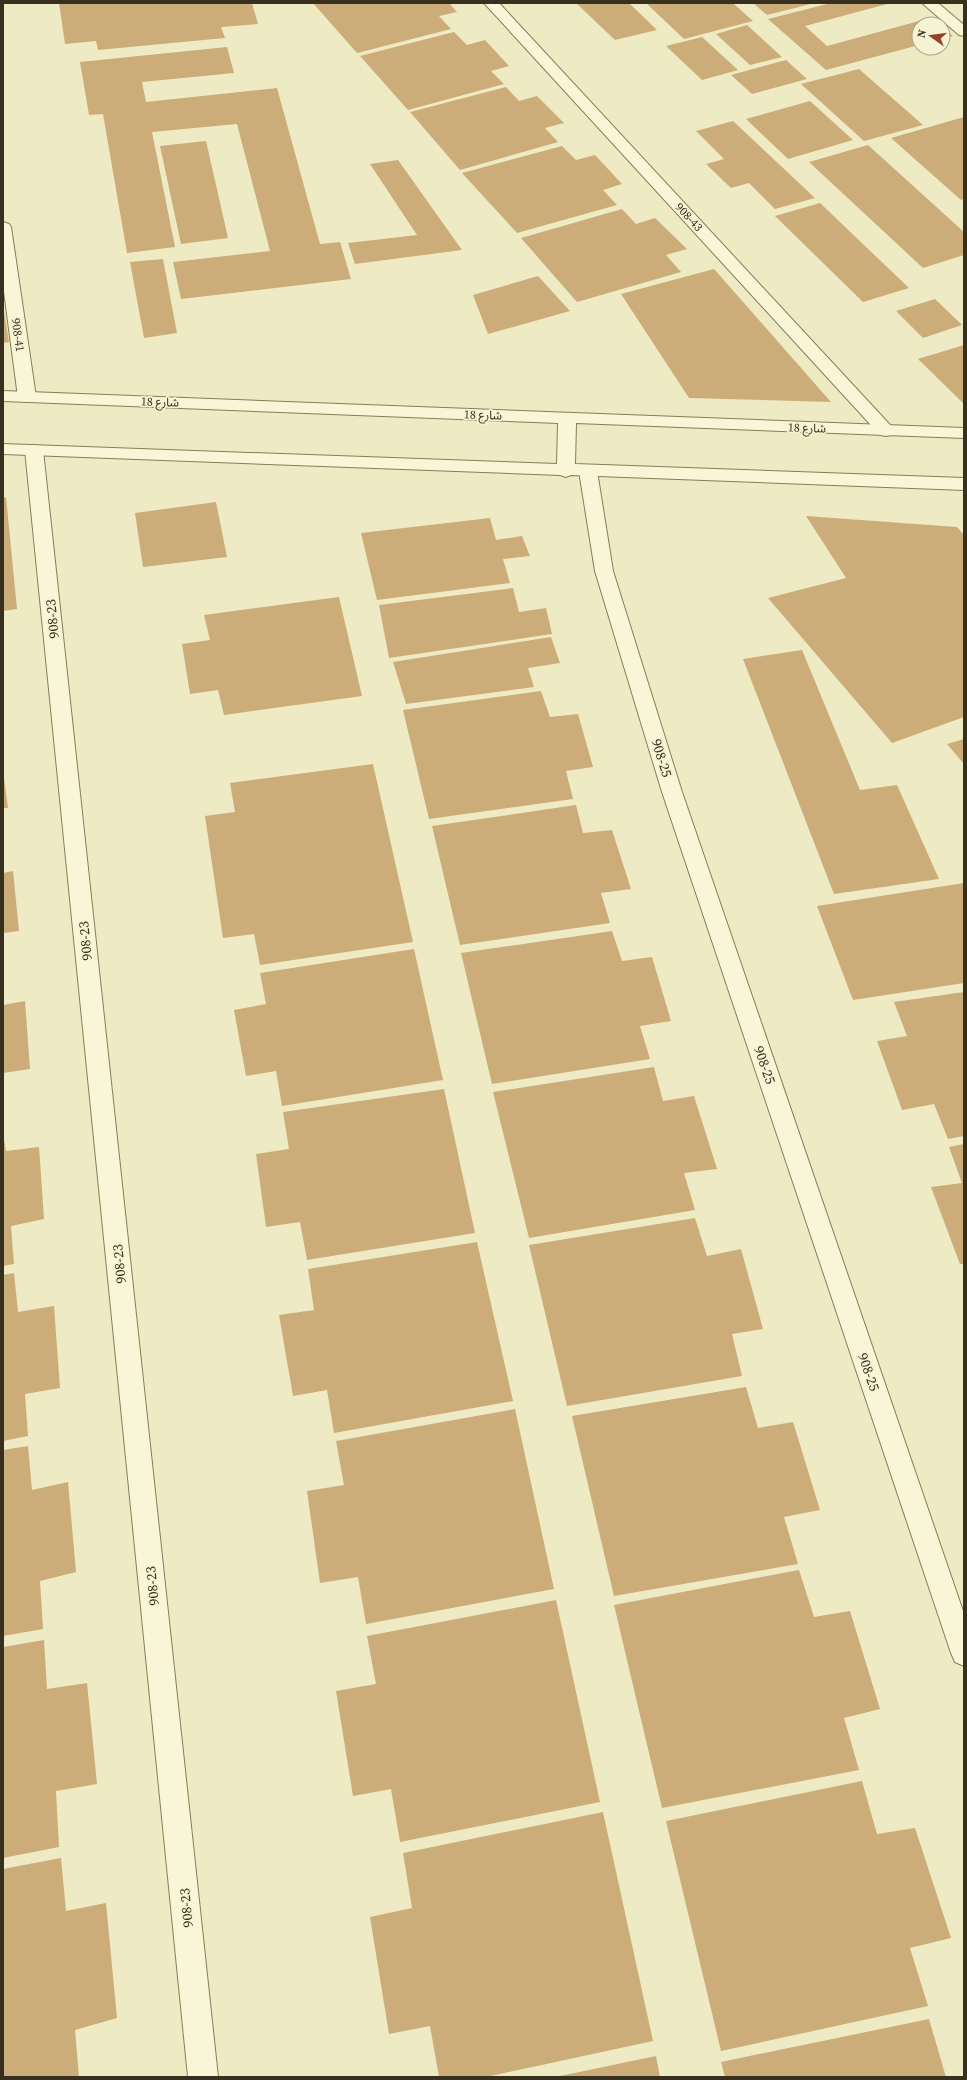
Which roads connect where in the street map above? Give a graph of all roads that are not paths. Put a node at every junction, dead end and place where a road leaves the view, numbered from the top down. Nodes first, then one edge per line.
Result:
1 (491, 3) edge
2 (929, 3) edge
3 (964, 32) edge
4 (3, 227) edge
5 (3, 396) edge
6 (27, 396) junction
7 (567, 419) junction
8 (886, 431) junction
9 (964, 433) edge
10 (3, 449) edge
11 (34, 450) junction
12 (566, 470) junction
13 (588, 472) junction
14 (964, 484) edge
15 (964, 1653) edge
16 (203, 2077) edge

1 - 8 street, 908-43
2 - 3 street
4 - 6 street, 908-41
5 - 6 street, شارع 18
6 - 7 street, شارع 18
7 - 8 street, شارع 18
7 - 12 street
8 - 9 street, شارع 18
10 - 11 street
11 - 12 street
11 - 16 street, 908-23
12 - 13 street
13 - 14 street
13 - 15 street, 908-25

